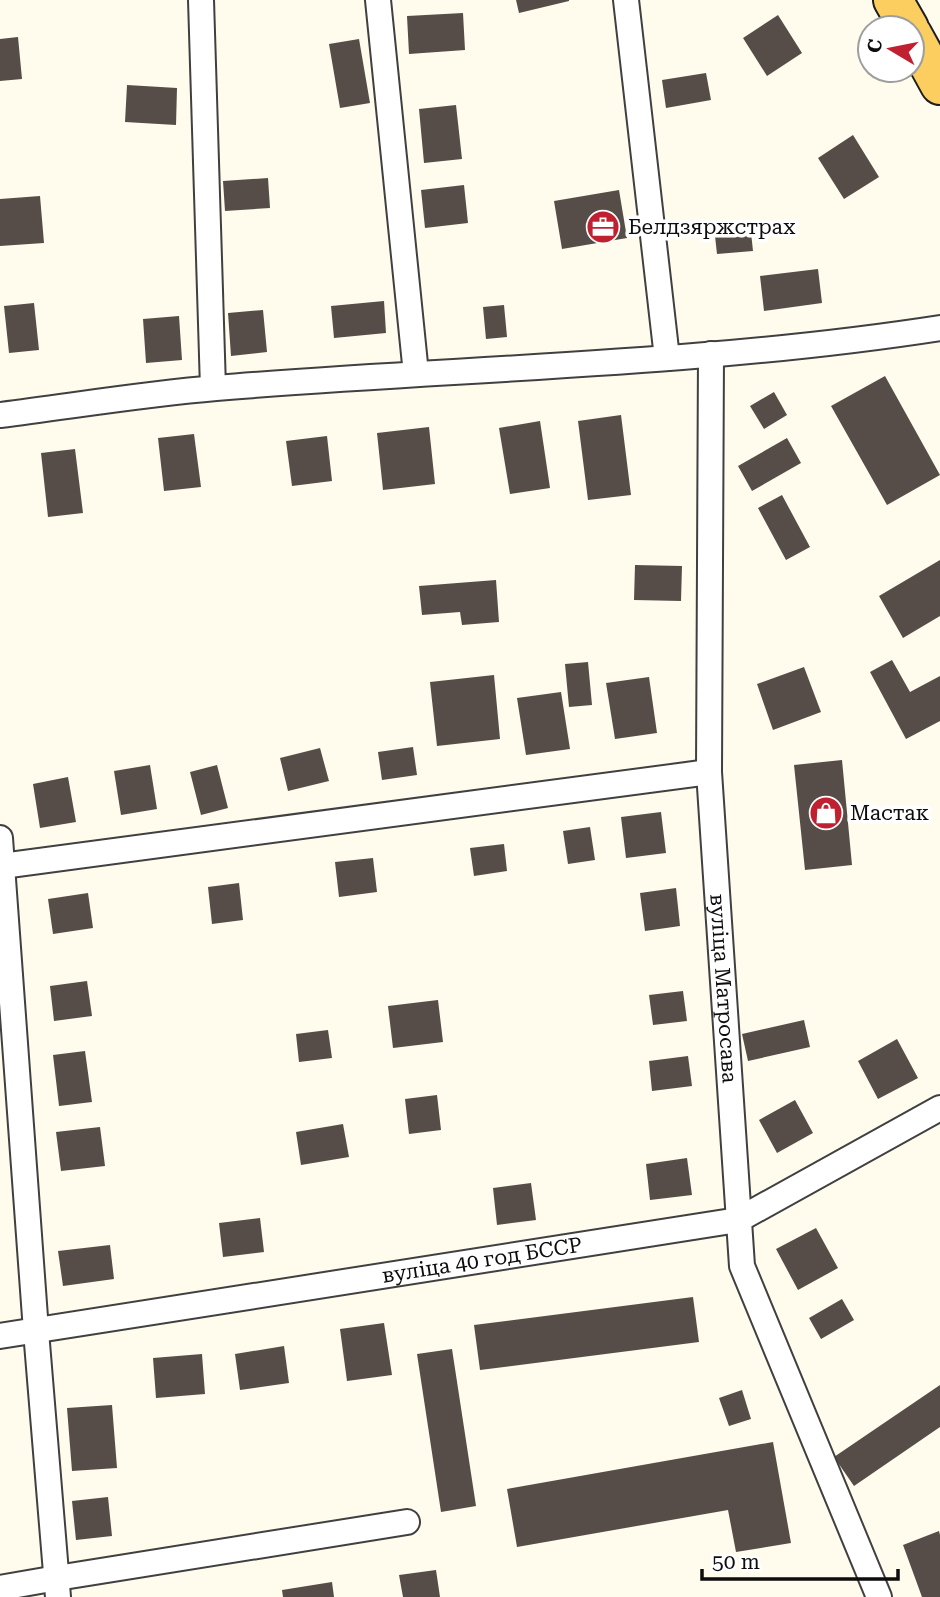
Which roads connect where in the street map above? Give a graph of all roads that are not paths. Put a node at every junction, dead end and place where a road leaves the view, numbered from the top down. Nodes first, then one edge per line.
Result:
1 (201, 0) edge
2 (379, 0) edge
3 (626, 0) edge
4 (926, 60) edge
5 (940, 85) edge
6 (940, 328) edge
7 (711, 354) junction
8 (667, 358) junction
9 (416, 374) junction
10 (213, 388) junction
11 (0, 415) edge
12 (709, 772) junction
13 (0, 838) edge
14 (2, 866) junction
15 (940, 1108) edge
16 (738, 1220) junction
17 (36, 1331) junction
18 (0, 1336) edge
19 (407, 1522) dead end
20 (58, 1587) edge
21 (0, 1588) edge
22 (879, 1597) edge

1 - 10 street
2 - 9 street
3 - 8 street
4 - 5 main road
6 - 7 street
7 - 8 street
7 - 12 street, вуліца Матросава
8 - 9 street
9 - 10 street
10 - 11 street
12 - 14 street
12 - 16 street, вуліца Матросава
13 - 14 street
14 - 17 street
15 - 16 street, вуліца 40 год БССР
16 - 17 street, вуліца 40 год БССР
16 - 22 street, вуліца Матросава
17 - 18 street, вуліца 40 год БССР
17 - 20 street
19 - 20 street
20 - 21 street

